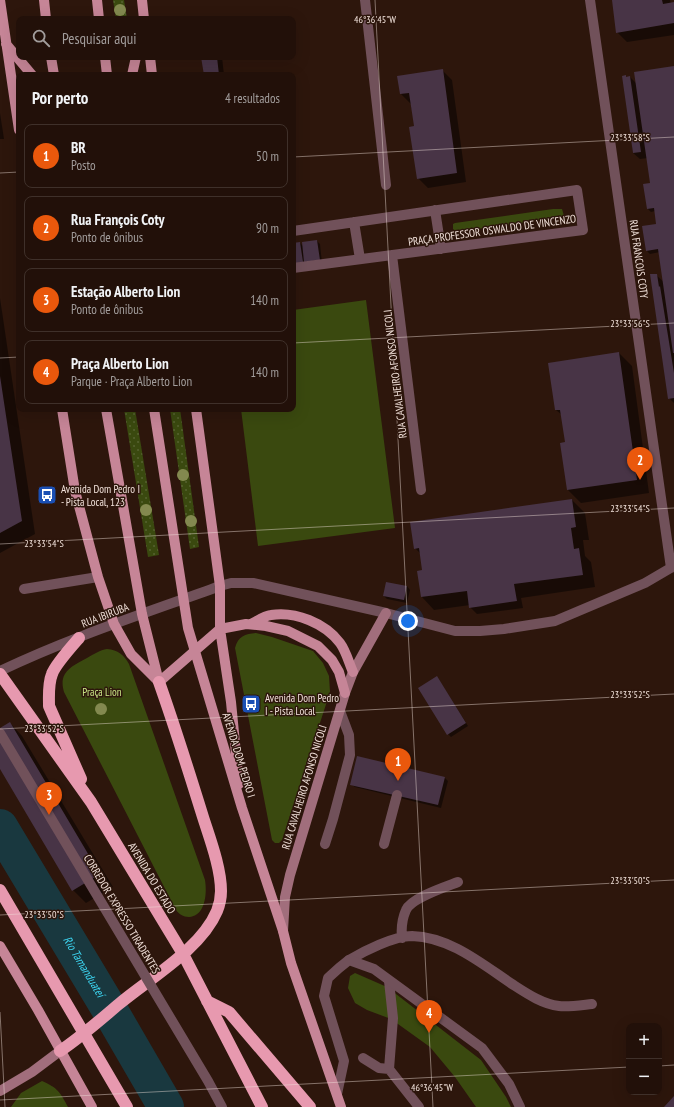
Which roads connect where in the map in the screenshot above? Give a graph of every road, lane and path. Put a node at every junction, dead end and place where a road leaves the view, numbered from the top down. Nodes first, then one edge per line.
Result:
1 (0, 0) edge
2 (44, 0) edge
3 (97, 0) edge
4 (142, 0) edge
5 (365, 0) edge
6 (590, 0) edge
7 (46, 16) edge
8 (99, 16) edge
9 (144, 16) edge
10 (6, 44) junction
11 (16, 56) edge
12 (19, 60) edge
13 (52, 60) edge
14 (105, 60) edge
15 (135, 60) edge
16 (150, 60) edge
17 (29, 72) edge
18 (54, 72) edge
19 (107, 72) edge
20 (133, 72) edge
21 (152, 72) edge
22 (16, 110) edge
23 (386, 185) dead end
24 (435, 210) junction
25 (354, 222) junction
26 (296, 231) edge
27 (441, 249) junction
28 (392, 255) junction
29 (360, 259) junction
30 (296, 268) edge
31 (62, 412) edge
32 (107, 412) edge
33 (154, 412) edge
34 (196, 412) edge
35 (421, 490) dead end
36 (672, 567) edge
37 (98, 577) junction
38 (220, 586) junction
39 (24, 589) dead end
40 (183, 600) junction
41 (386, 613) junction
42 (142, 614) junction
43 (114, 624) junction
44 (251, 624) junction
45 (220, 629) junction
46 (79, 638) junction
47 (195, 651) junction
48 (0, 671) edge
49 (353, 672) junction
50 (0, 674) edge
51 (159, 682) junction
52 (345, 693) junction
53 (340, 711) junction
54 (0, 733) edge
55 (397, 796) dead end
56 (91, 802) junction
57 (242, 808) junction
58 (325, 844) dead end
59 (384, 844) dead end
60 (458, 882) dead end
61 (0, 890) edge
62 (283, 931) junction
63 (402, 938) junction
64 (0, 946) edge
65 (182, 954) junction
66 (349, 960) junction
67 (389, 981) junction
68 (207, 1001) junction
69 (592, 1004) dead end
70 (84, 1034) junction
71 (60, 1051) junction
72 (363, 1058) dead end
73 (389, 1069) junction
74 (0, 1091) edge
75 (337, 1094) junction
76 (92, 1107) edge
77 (127, 1107) edge
78 (222, 1107) edge
79 (262, 1107) edge
80 (310, 1107) edge
81 (341, 1107) edge
82 (419, 1107) edge
83 (520, 1107) edge

1 - 10 main road
2 - 7 main road
3 - 8 main road
4 - 9 main road
5 - 23 street
6 - 36 street, RUA FRANCOIS COTY
10 - 11 main road
10 - 22 main road
12 - 17 main road
13 - 18 main road
14 - 19 main road
15 - 20 main road
16 - 21 main road
24 - 25 street, PRAÇA PROFESSOR OSWALDO DE VINCENZO
24 - 27 street
24 - 27 street, PRAÇA PROFESSOR OSWALDO DE VINCENZO
25 - 26 street, PRAÇA PROFESSOR OSWALDO DE VINCENZO
25 - 29 street
27 - 28 street, PRAÇA PROFESSOR OSWALDO DE VINCENZO
28 - 29 street, PRAÇA PROFESSOR OSWALDO DE VINCENZO
28 - 35 street, RUA CAVALHEIRO AFONSO NICOLI
29 - 30 street, PRAÇA PROFESSOR OSWALDO DE VINCENZO
31 - 37 main road
32 - 42 main road
33 - 40 main road, AVENIDA DOM PEDRO I
34 - 38 main road, AVENIDA DOM PEDRO I
36 - 41 street, RUA IBIRUBA
37 - 39 street
37 - 43 main road
38 - 40 street, RUA IBIRUBA
38 - 41 street, RUA IBIRUBA
38 - 45 main road, AVENIDA DOM PEDRO I
40 - 42 street, RUA IBIRUBA
40 - 47 main road, AVENIDA DOM PEDRO I
41 - 49 street, RUA CAVALHEIRO AFONSO NICOLI
42 - 43 street, RUA IBIRUBA
42 - 51 main road
43 - 46 street, RUA IBIRUBA
43 - 51 main road
44 - 45 main road
44 - 49 main road
44 - 52 main road
45 - 47 main road
45 - 57 main road, AVENIDA DOM PEDRO I
46 - 48 street, RUA IBIRUBA
46 - 56 highway
47 - 51 main road
47 - 57 main road, AVENIDA DOM PEDRO I
49 - 52 street, RUA CAVALHEIRO AFONSO NICOLI
50 - 56 highway, AVENIDA DO ESTADO
51 - 65 highway
52 - 53 street, RUA CAVALHEIRO AFONSO NICOLI
53 - 58 street
53 - 62 street, RUA CAVALHEIRO AFONSO NICOLI
54 - 78 street, CORREDOR EXPRESSO TIRADENTES, bridge
55 - 59 street
56 - 65 highway, AVENIDA DO ESTADO
57 - 62 main road
60 - 63 street
61 - 70 highway
62 - 75 main road
63 - 66 street
63 - 69 street
64 - 71 main road
65 - 68 highway, AVENIDA DO ESTADO
65 - 70 highway
66 - 67 street
66 - 75 street
67 - 73 street
67 - 83 street
68 - 79 highway, AVENIDA DO ESTADO
68 - 80 highway
70 - 71 highway
70 - 77 highway
71 - 74 street
71 - 76 main road
72 - 73 street
73 - 82 street
75 - 81 main road

